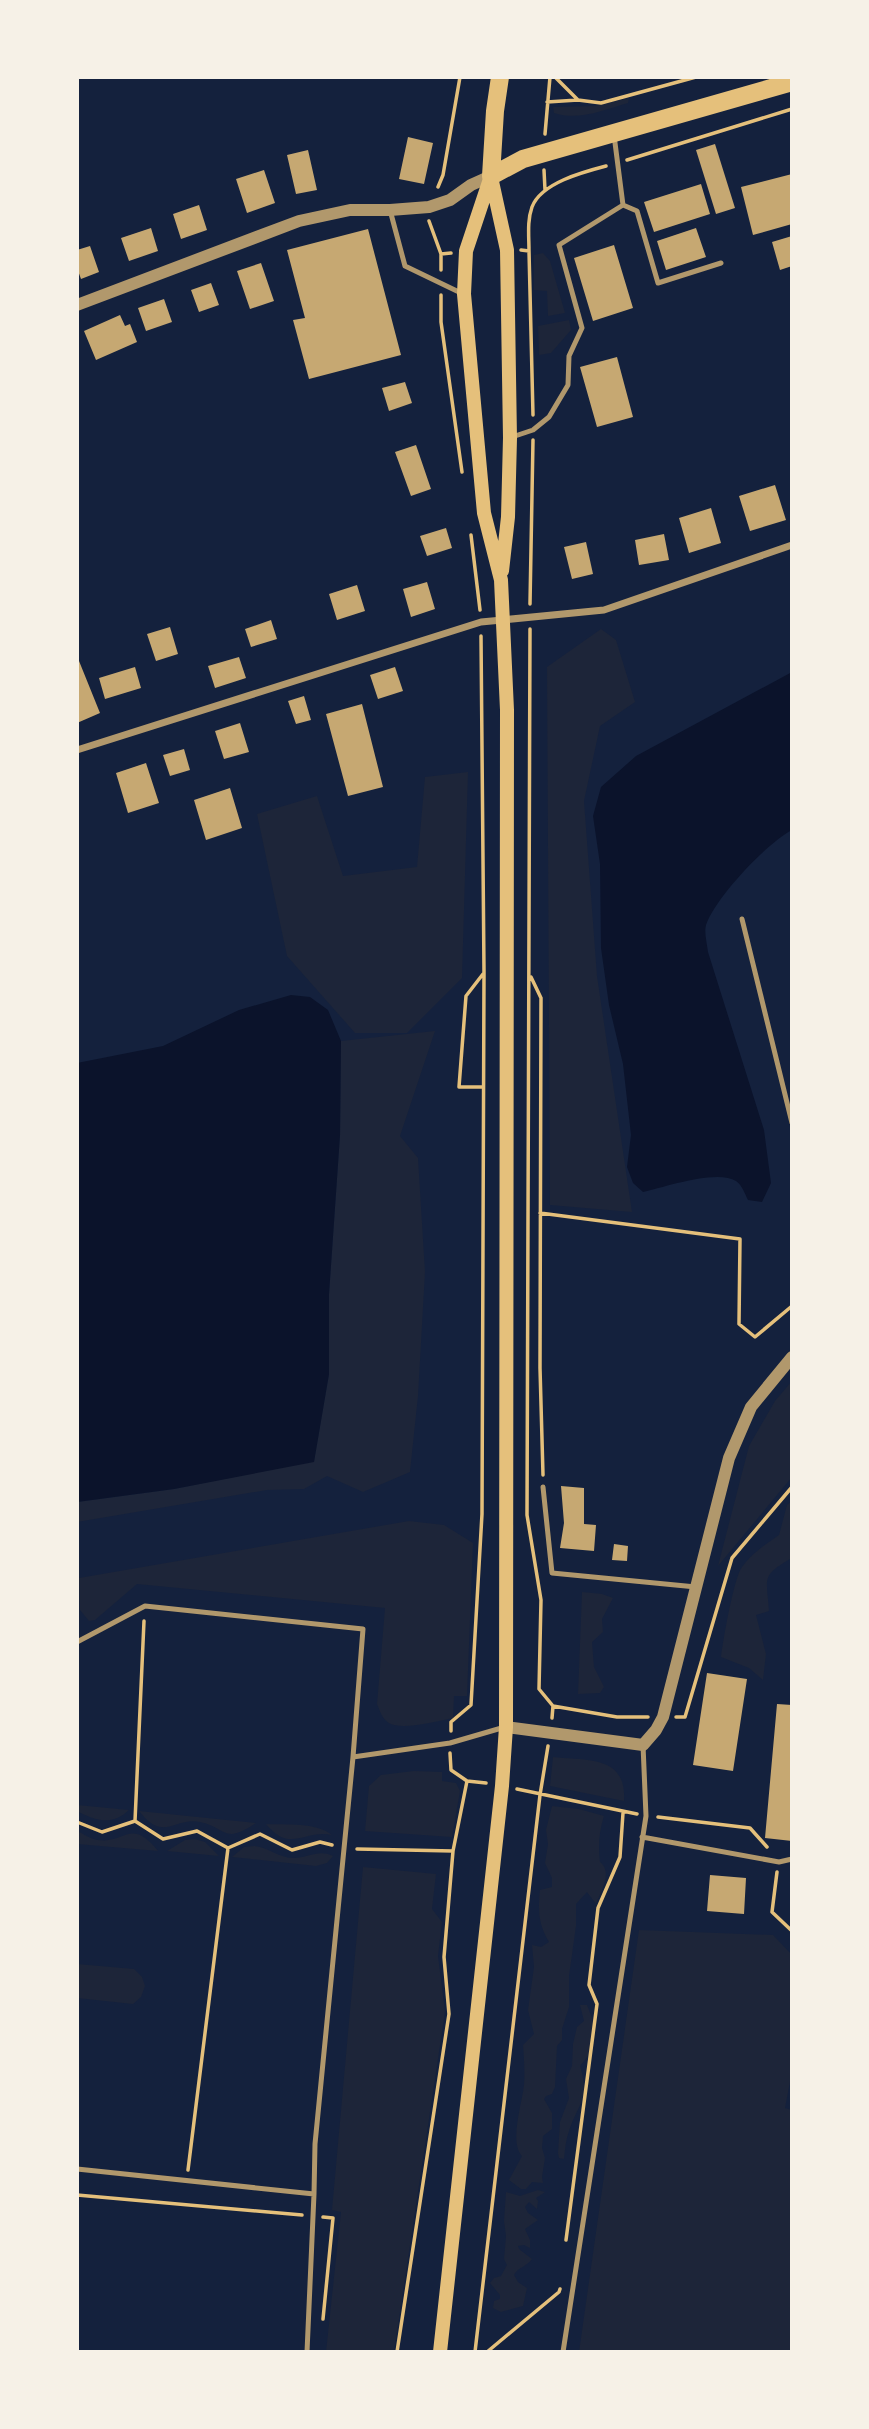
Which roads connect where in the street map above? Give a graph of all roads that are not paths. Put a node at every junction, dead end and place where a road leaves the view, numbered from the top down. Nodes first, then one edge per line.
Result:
1 (500, 77) edge
2 (792, 82) edge
3 (614, 134) junction
4 (491, 176) junction
5 (623, 205) junction
6 (390, 210) junction
7 (721, 263) dead end
8 (464, 294) junction
9 (77, 305) edge
10 (510, 438) junction
11 (792, 545) edge
12 (501, 579) junction
13 (504, 619) junction
14 (77, 750) edge
15 (742, 919) dead end
16 (792, 1123) edge
17 (792, 1357) edge
18 (543, 1488) road end
19 (696, 1587) junction
20 (77, 1642) edge
21 (506, 1727) junction
22 (643, 1745) junction
23 (354, 1757) junction
24 (642, 1837) junction
25 (792, 1859) edge
26 (77, 2169) edge
27 (314, 2194) junction
28 (307, 2352) edge
29 (440, 2352) edge
30 (563, 2352) edge

1 - 4 main road
2 - 3 main road
3 - 4 main road
3 - 5 lane
4 - 6 street
4 - 8 main road
4 - 10 main road
5 - 7 lane
5 - 10 lane
6 - 8 lane
6 - 9 street
8 - 12 main road
10 - 12 main road
11 - 13 street
12 - 13 main road
13 - 14 street
13 - 21 main road
15 - 16 lane
17 - 19 street
18 - 19 lane
19 - 22 street
20 - 23 lane
21 - 22 street
21 - 23 lane
21 - 29 main road
22 - 24 lane
23 - 27 lane
24 - 25 lane
24 - 30 lane
26 - 27 lane
27 - 28 lane

